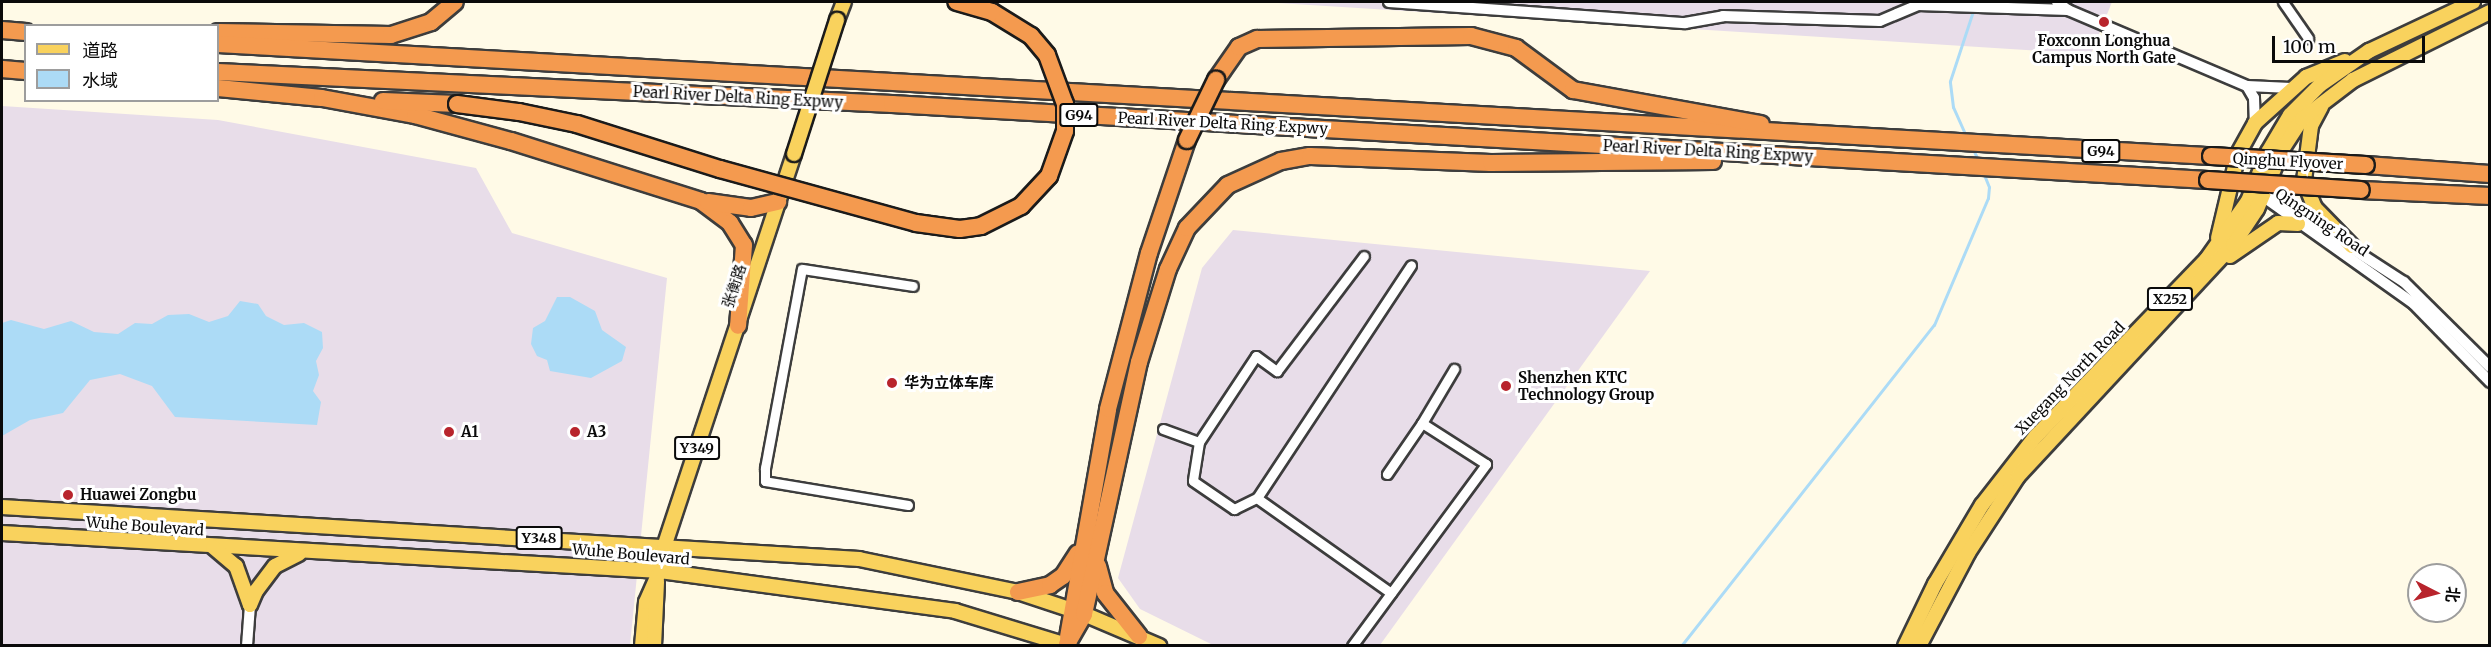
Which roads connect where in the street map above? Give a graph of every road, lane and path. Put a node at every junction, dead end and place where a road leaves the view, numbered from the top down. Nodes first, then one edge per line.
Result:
1 (455, 2) edge
2 (844, 2) edge
3 (956, 2) edge
4 (1389, 2) edge
5 (2057, 2) edge
6 (2283, 2) edge
7 (2473, 2) edge
8 (1918, 3) edge
9 (2068, 10) junction
10 (2490, 12) edge
11 (2, 29) edge
12 (24, 30) edge
13 (219, 32) edge
14 (2308, 38) dead end
15 (219, 44) edge
16 (2369, 51) junction
17 (2, 61) edge
18 (24, 63) edge
19 (2, 69) edge
20 (24, 71) edge
21 (219, 72) edge
22 (2247, 86) junction
23 (219, 88) edge
24 (2291, 88) junction
25 (2331, 94) junction
26 (322, 98) junction
27 (2255, 123) junction
28 (1841, 138) junction
29 (2211, 156) joint
30 (1840, 158) junction
31 (2490, 174) edge
32 (2208, 180) joint
33 (2261, 192) junction
34 (2490, 196) edge
35 (701, 201) junction
36 (778, 202) junction
37 (2298, 224) junction
38 (2352, 246) junction
39 (1364, 256) dead end
40 (2210, 264) junction
41 (1411, 265) dead end
42 (913, 286) dead end
43 (738, 326) junction
44 (2490, 367) edge
45 (1454, 369) dead end
46 (1115, 381) junction
47 (2490, 382) edge
48 (1133, 386) junction
49 (1422, 423) junction
50 (1163, 429) dead end
51 (1199, 442) junction
52 (1387, 474) dead end
53 (1257, 498) junction
54 (908, 505) dead end
55 (2, 507) edge
56 (2, 533) edge
57 (665, 544) junction
58 (1090, 544) junction
59 (213, 547) junction
60 (304, 553) junction
61 (658, 575) junction
62 (1018, 592) junction
63 (1391, 593) junction
64 (250, 605) junction
65 (1077, 612) junction
66 (1139, 636) junction
67 (247, 645) edge
68 (642, 645) edge
69 (654, 645) edge
70 (1069, 645) edge
71 (1159, 645) edge
72 (1352, 645) edge
73 (1905, 645) edge
74 (1919, 645) edge

1 - 13 highway
2 - 36 main road, 张衡路 / Y349, bridge
3 - 26 highway, bridge
4 - 8 street
5 - 9 street
6 - 14 street
7 - 16 main road, Xuegang North Road / X252
8 - 9 street
9 - 22 street
10 - 25 main road, Xuegang North Road / X252
11 - 12 highway
15 - 28 highway, Pearl River Delta Ring Expwy / G94
16 - 24 main road
16 - 33 main road, Xuegang North Road / X252
17 - 18 highway
19 - 20 highway
21 - 30 highway, Pearl River Delta Ring Expwy / G94
22 - 24 street
22 - 27 street
23 - 26 highway
24 - 27 main road
25 - 33 main road, Xuegang North Road / X252
25 - 38 main road
26 - 35 highway
27 - 40 main road
28 - 29 highway, Pearl River Delta Ring Expwy / G94
28 - 46 highway, bridge
29 - 31 highway, Qinghu Flyover / G94, bridge
30 - 32 highway, Pearl River Delta Ring Expwy / G94
30 - 48 highway
32 - 34 highway, Qinghu Flyover / G94, bridge
33 - 37 street, Qingning Road
33 - 38 street, Qingning Road
33 - 40 main road, Xuegang North Road / X252
35 - 36 highway
35 - 43 highway
36 - 43 main road, 张衡路 / Y349
37 - 40 main road
37 - 47 street, Qingning Road
38 - 44 street, Qingning Road
39 - 51 street
40 - 73 main road, Xuegang North Road / X252
40 - 74 main road, Xuegang North Road / X252
41 - 53 street
42 - 54 street
43 - 57 main road, 张衡路 / Y349
45 - 49 street
46 - 48 highway
46 - 58 highway
48 - 58 highway
49 - 52 street
49 - 63 street
50 - 51 street
51 - 53 street
53 - 63 street
55 - 57 main road, Wuhe Boulevard / Y348
56 - 59 main road, Wuhe Boulevard / Y348
57 - 61 main road, 张衡路 / Y349
57 - 62 main road, Wuhe Boulevard / Y348
58 - 62 highway
58 - 65 highway
58 - 66 highway
59 - 60 main road, Wuhe Boulevard / Y348
59 - 64 main road
60 - 61 main road, Wuhe Boulevard / Y348
60 - 64 main road
61 - 68 main road
61 - 69 main road, Y349
61 - 70 main road, Wuhe Boulevard / Y348
62 - 65 main road, Wuhe Boulevard / Y348
63 - 72 street
64 - 67 street
65 - 66 main road, Wuhe Boulevard / Y348
65 - 70 highway
66 - 71 main road, Wuhe Boulevard / Y348

